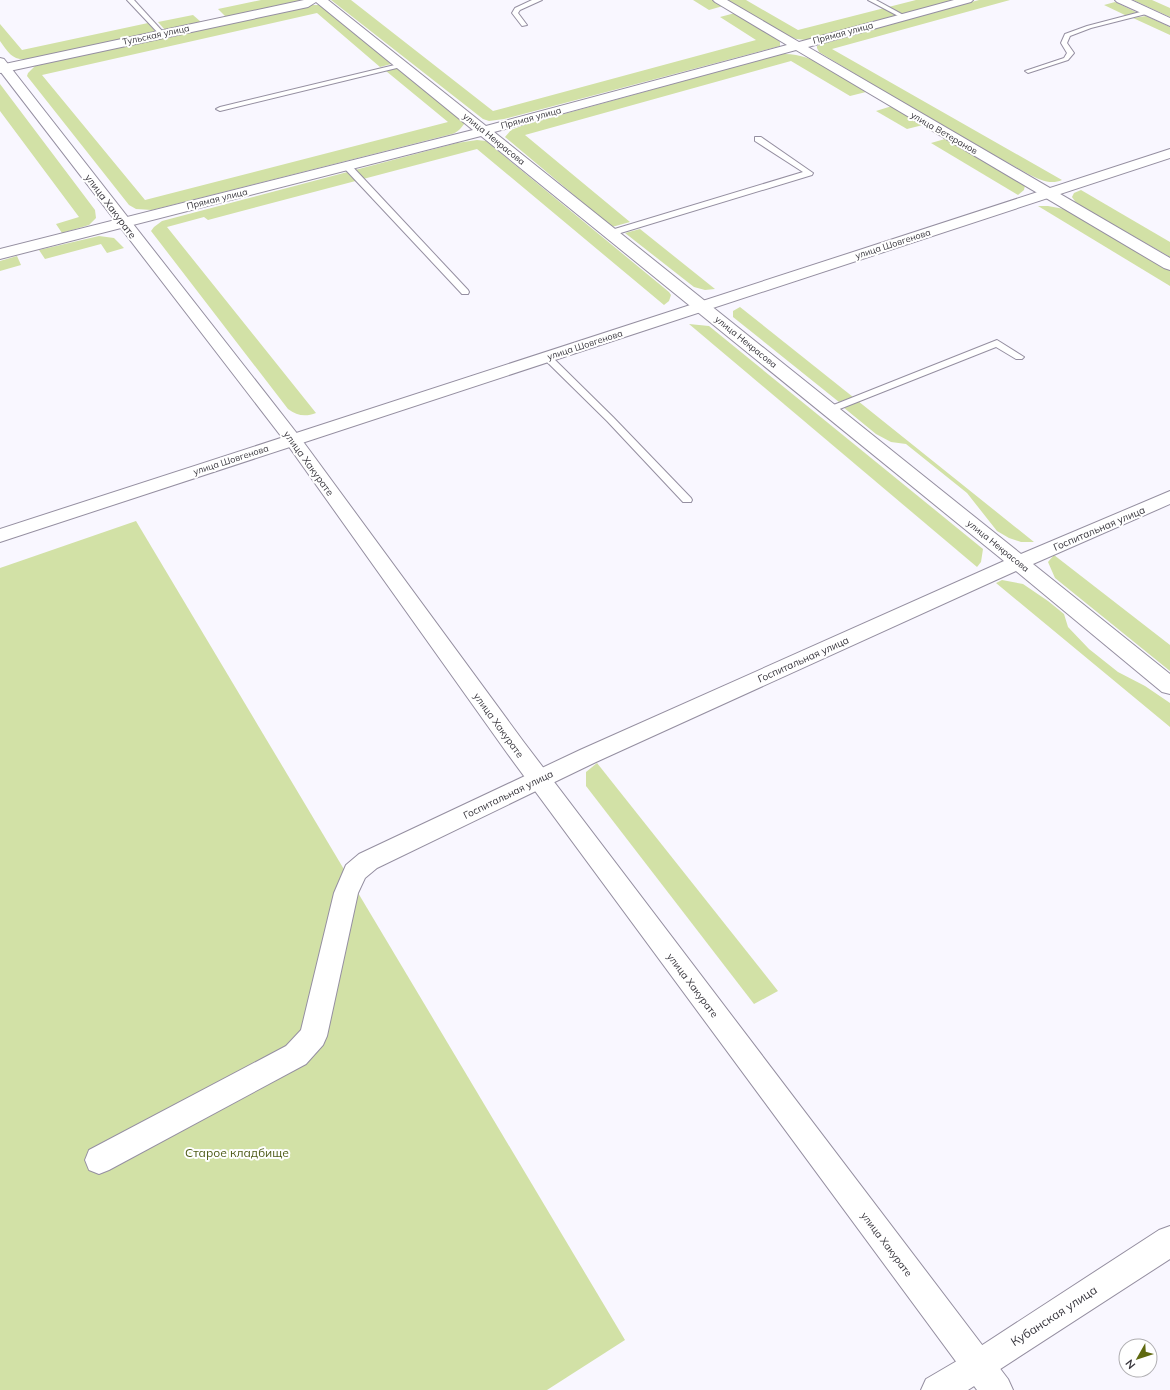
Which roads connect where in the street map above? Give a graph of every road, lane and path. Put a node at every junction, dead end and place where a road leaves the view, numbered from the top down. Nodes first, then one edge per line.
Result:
1 (130, 0) edge
2 (312, 0) edge
3 (321, 0) edge
4 (539, 0) edge
5 (719, 0) edge
6 (871, 0) edge
7 (967, 0) edge
8 (1121, 0) edge
9 (1148, 12) junction
10 (904, 17) junction
11 (1170, 22) edge
12 (524, 25) dead end
13 (162, 34) junction
14 (796, 46) junction
15 (403, 64) junction
16 (2, 66) edge
17 (1028, 70) dead end
18 (220, 109) dead end
19 (484, 131) junction
20 (758, 139) dead end
21 (1170, 153) edge
22 (347, 166) junction
23 (1048, 194) junction
24 (124, 222) junction
25 (611, 233) junction
26 (0, 254) edge
27 (1170, 265) edge
28 (465, 292) dead end
29 (702, 307) junction
30 (547, 357) junction
31 (1019, 358) dead end
32 (829, 410) junction
33 (293, 440) junction
34 (1170, 497) edge
35 (687, 500) dead end
36 (0, 536) edge
37 (1018, 562) junction
38 (1170, 686) edge
39 (540, 779) junction
40 (99, 1160) dead end
41 (1170, 1241) edge
42 (978, 1366) junction
43 (936, 1390) edge
44 (997, 1390) edge

1 - 13 lane
2 - 13 street, Тульская улица
3 - 15 street, улица Некрасова
4 - 12 lane
5 - 14 street, улица Ветеранов
6 - 10 lane
7 - 10 street, Прямая улица
8 - 9 street
9 - 11 street
9 - 17 lane
10 - 14 street, Прямая улица
13 - 16 street, Тульская улица
14 - 19 street, Прямая улица
14 - 23 street, улица Ветеранов
15 - 18 lane
15 - 19 street, улица Некрасова
16 - 24 street, улица Хакурате
19 - 22 street, Прямая улица
19 - 25 street, улица Некрасова
20 - 25 lane
21 - 23 street, улица Шовгенова
22 - 24 street, Прямая улица
22 - 28 lane
23 - 27 street, улица Ветеранов
23 - 29 street, улица Шовгенова
24 - 26 street, Прямая улица
24 - 33 street, улица Хакурате
25 - 29 street, улица Некрасова
29 - 30 street, улица Шовгенова
29 - 32 street, улица Некрасова
30 - 33 street, улица Шовгенова
30 - 35 lane
31 - 32 lane
32 - 37 street, улица Некрасова
33 - 36 street, улица Шовгенова
33 - 39 street, улица Хакурате
34 - 37 street, Госпитальная улица
37 - 38 street, улица Некрасова
37 - 39 street, Госпитальная улица
39 - 40 street, Госпитальная улица
39 - 42 street, улица Хакурате
41 - 42 street, Кубанская улица
42 - 43 street, Кубанская улица
42 - 44 street, улица Хакурате

